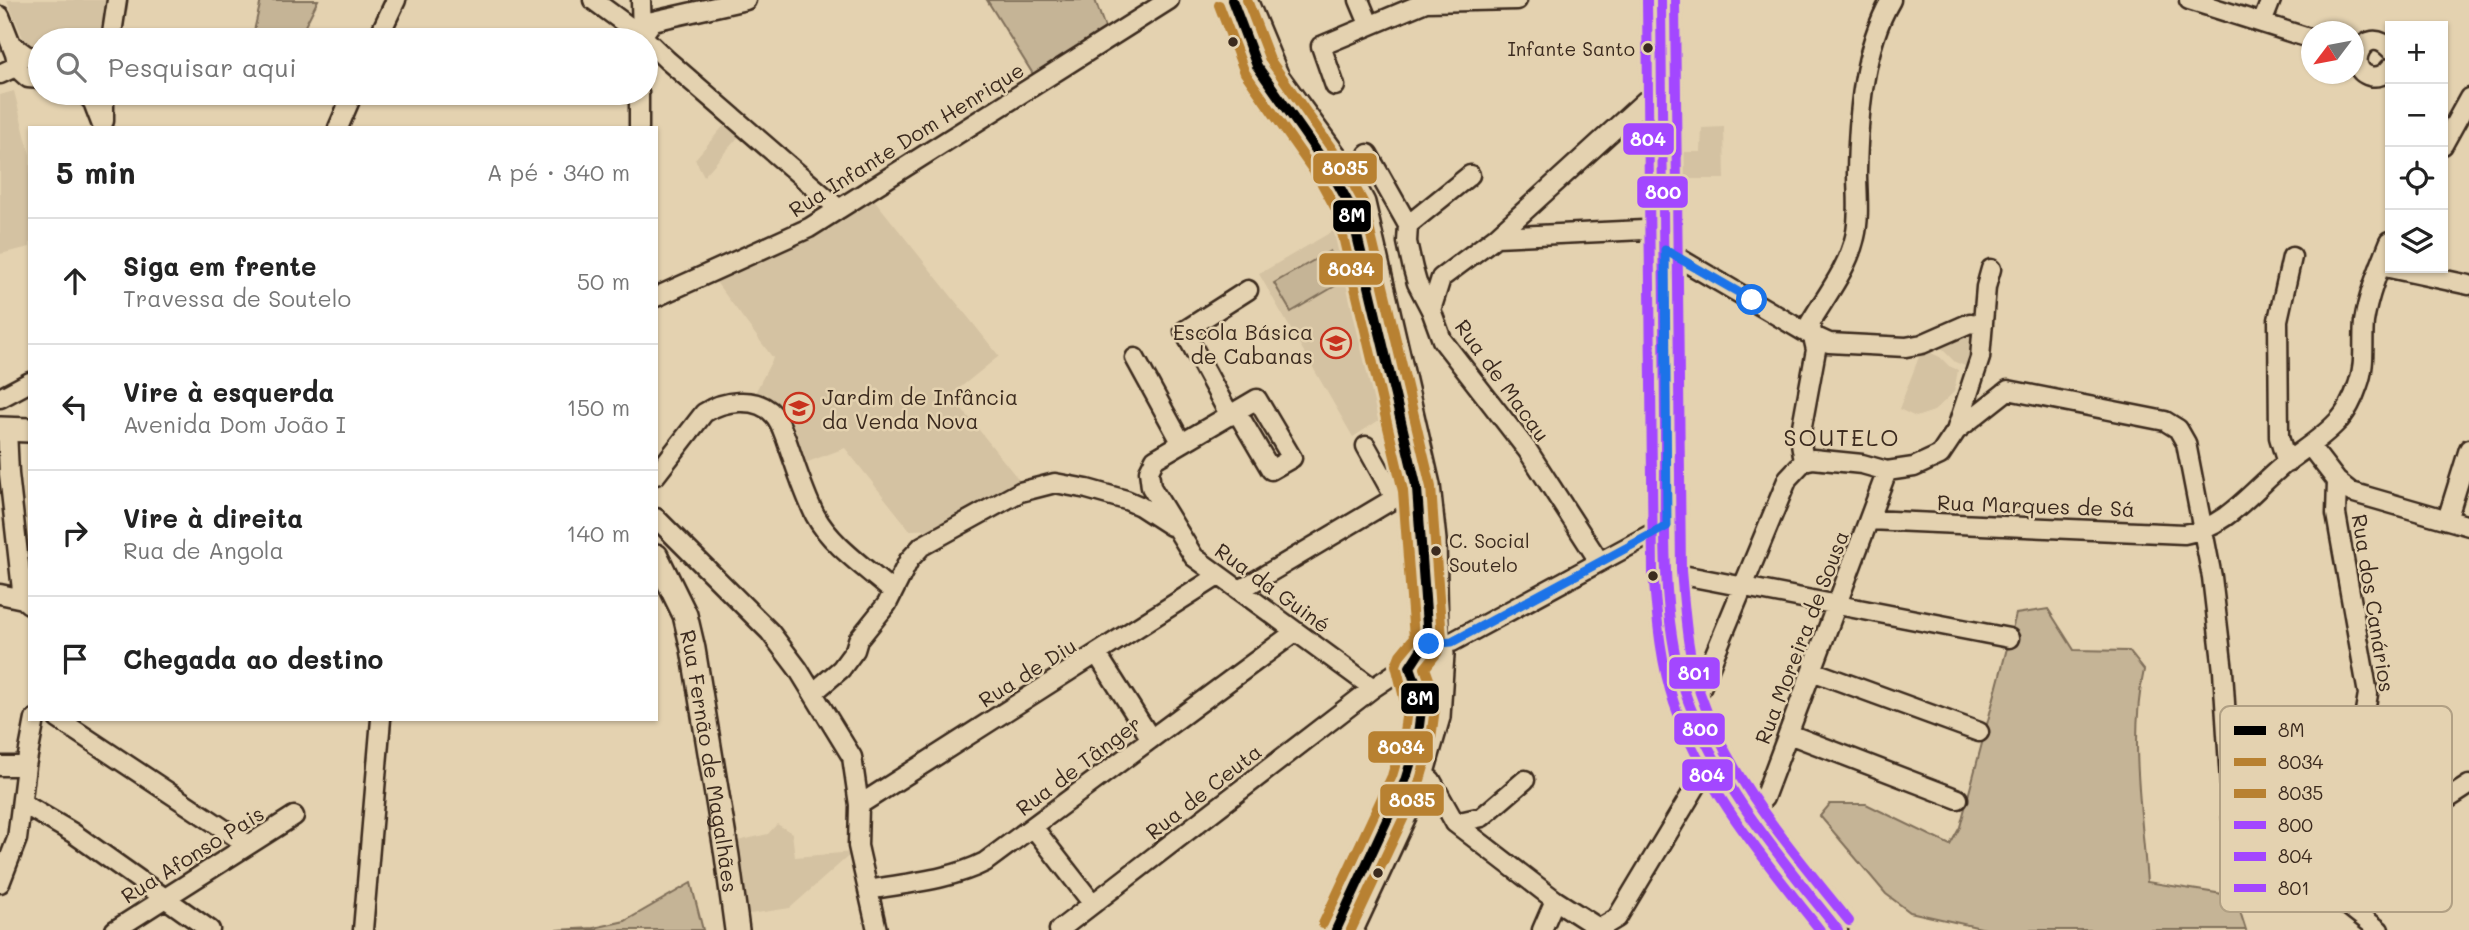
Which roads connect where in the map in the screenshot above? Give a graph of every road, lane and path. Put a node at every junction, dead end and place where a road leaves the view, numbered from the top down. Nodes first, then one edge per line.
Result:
1 (117, 0) edge
2 (396, 0) edge
3 (593, 0) edge
4 (642, 0) edge
5 (746, 0) edge
6 (1169, 0) edge
7 (1232, 0) edge
8 (1245, 0) edge
9 (1359, 0) edge
10 (1517, 0) edge
11 (1661, 0) edge
12 (1891, 0) edge
13 (2189, 0) edge
14 (2271, 0) edge
15 (0, 16) edge
16 (2262, 23) junction
17 (1369, 24) junction
18 (113, 28) edge
19 (383, 28) edge
20 (629, 28) edge
21 (642, 28) edge
22 (648, 28) edge
23 (2301, 35) edge
24 (2364, 45) edge
25 (2385, 45) edge
26 (658, 52) edge
27 (27, 63) edge
28 (2364, 74) edge
29 (2385, 74) edge
30 (0, 75) edge
31 (1335, 86) dead end
32 (1661, 97) junction
33 (2469, 98) edge
34 (94, 105) edge
35 (104, 105) edge
36 (348, 105) edge
37 (639, 105) edge
38 (103, 126) edge
39 (104, 126) edge
40 (339, 126) edge
41 (639, 126) edge
42 (2448, 136) edge
43 (1368, 153) dead end
44 (1470, 175) dead end
45 (1535, 200) junction
46 (839, 209) junction
47 (1408, 225) junction
48 (1665, 229) junction
49 (1540, 233) junction
50 (1496, 237) junction
51 (1665, 250) junction
52 (2385, 254) edge
53 (2292, 257) dead end
54 (2380, 266) junction
55 (1413, 269) junction
56 (1991, 269) dead end
57 (1441, 278) junction
58 (2469, 285) edge
59 (1248, 290) dead end
60 (658, 297) edge
61 (1431, 310) junction
62 (1983, 325) junction
63 (1814, 336) junction
64 (1135, 358) dead end
65 (28, 383) edge
66 (0, 398) edge
67 (3, 429) edge
68 (28, 430) edge
69 (1956, 431) junction
70 (1181, 442) junction
71 (1366, 446) dead end
72 (2310, 446) junction
73 (2469, 449) edge
74 (1804, 461) junction
75 (2287, 463) junction
76 (1887, 471) junction
77 (658, 472) edge
78 (2337, 481) junction
79 (658, 520) edge
80 (1869, 520) junction
81 (2447, 520) junction
82 (1667, 526) junction
83 (2469, 526) edge
84 (1174, 528) junction
85 (2202, 531) junction
86 (658, 560) edge
87 (1599, 561) junction
88 (1667, 572) junction
89 (1218, 576) junction
90 (1743, 585) junction
91 (1240, 590) junction
92 (892, 591) junction
93 (0, 594) edge
94 (26, 602) edge
95 (1836, 606) junction
96 (1295, 632) junction
97 (2009, 639) dead end
98 (1097, 654) junction
99 (1430, 654) junction
100 (1812, 671) junction
101 (1373, 688) junction
102 (813, 693) junction
103 (1688, 699) junction
104 (2225, 706) edge
105 (2366, 706) edge
106 (35, 721) edge
107 (61, 721) edge
108 (381, 721) edge
109 (1979, 732) dead end
110 (1789, 734) junction
111 (1151, 739) junction
112 (1716, 765) junction
113 (0, 766) edge
114 (26, 766) junction
115 (1422, 774) junction
116 (1525, 780) dead end
117 (2469, 785) edge
118 (2452, 796) edge
119 (1958, 799) dead end
120 (22, 803) junction
121 (859, 805) junction
122 (1747, 813) junction
123 (294, 816) dead end
124 (1455, 823) junction
125 (1032, 827) junction
126 (248, 845) junction
127 (0, 883) edge
128 (868, 890) junction
129 (164, 897) junction
130 (1555, 900) junction
131 (1093, 904) junction
132 (2356, 912) edge
133 (115, 930) edge
134 (210, 930) edge
135 (363, 930) edge
136 (737, 930) edge
137 (877, 930) edge
138 (1059, 930) edge
139 (1336, 930) edge
140 (1351, 930) edge
141 (1542, 930) edge
142 (1838, 930) edge
143 (2379, 930) edge

1 - 18 street
2 - 19 street
3 - 20 street
4 - 21 street
5 - 22 street
6 - 46 street, Rua Infante Dom Henrique
7 - 99 main road
8 - 99 main road
9 - 17 street
10 - 17 street
11 - 32 street
12 - 63 street
13 - 16 street
14 - 16 street
15 - 27 street
16 - 23 street
17 - 31 street
24 - 25 street
26 - 46 street
27 - 30 street
28 - 29 street
32 - 45 street
32 - 48 street
33 - 42 street
34 - 38 street
35 - 39 street
36 - 40 street
37 - 41 street
43 - 47 street
44 - 47 street
45 - 49 street
45 - 50 street
46 - 60 street, Rua Infante Dom Henrique
47 - 55 street
48 - 49 street
48 - 51 street
49 - 50 street
50 - 57 street
51 - 63 street
51 - 82 street
52 - 54 street
53 - 75 street
54 - 58 street
54 - 72 street
55 - 57 street
55 - 61 street
56 - 62 street
57 - 61 street, Rua de Macau
59 - 70 street
61 - 87 street, Rua de Macau
62 - 63 street
62 - 69 street
63 - 74 street
64 - 70 street
65 - 66 street
67 - 68 main road
67 - 94 street
69 - 76 street
69 - 85 street
70 - 84 street, Rua da Guiné
71 - 91 street
72 - 75 street
72 - 78 street
73 - 81 street
74 - 76 street
74 - 90 street
75 - 85 street
76 - 80 street, Rua Moreira de Sousa
77 - 92 street
78 - 81 street
78 - 105 street, Rua dos Canários
79 - 102 street
80 - 85 street, Rua Marques de Sá
80 - 95 street, Rua Moreira de Sousa
81 - 83 street
82 - 87 street, Rua de Ceuta
82 - 88 street
84 - 89 street, Rua da Guiné
84 - 92 street
85 - 104 street
86 - 136 main road, Rua Fernão de Magalhães
87 - 99 street, Rua de Ceuta
88 - 90 street
88 - 103 street
89 - 91 street, Rua da Guiné
89 - 98 street, Rua de Diu
90 - 95 street
90 - 103 street
91 - 96 street, Rua da Guiné
92 - 102 street
93 - 94 street
95 - 97 street
95 - 100 street, Rua Moreira de Sousa
96 - 101 street, Rua da Guiné
96 - 111 street, Rua de Tânger
98 - 111 street
98 - 121 street, Rua de Diu
99 - 101 street, Rua de Ceuta
99 - 115 main road
99 - 139 main road
100 - 109 street
100 - 110 street, Rua Moreira de Sousa
101 - 131 street, Rua de Ceuta
102 - 121 street
103 - 112 street
106 - 114 street
107 - 126 street
108 - 135 street
110 - 119 street
110 - 122 street, Rua Moreira de Sousa
111 - 125 street, Rua de Tânger
112 - 122 street
112 - 130 street
113 - 114 street
114 - 120 street
115 - 124 street
115 - 140 main road
116 - 124 street
117 - 118 street
120 - 127 street
120 - 129 street
121 - 128 street
122 - 142 street
123 - 126 street, Rua Afonso Pais
124 - 130 street
125 - 128 street, Rua de Tânger
125 - 131 street
126 - 129 street, Rua Afonso Pais
128 - 137 street
129 - 133 street, Rua Afonso Pais
129 - 134 street
130 - 141 street
131 - 138 street, Rua de Ceuta
132 - 143 street

